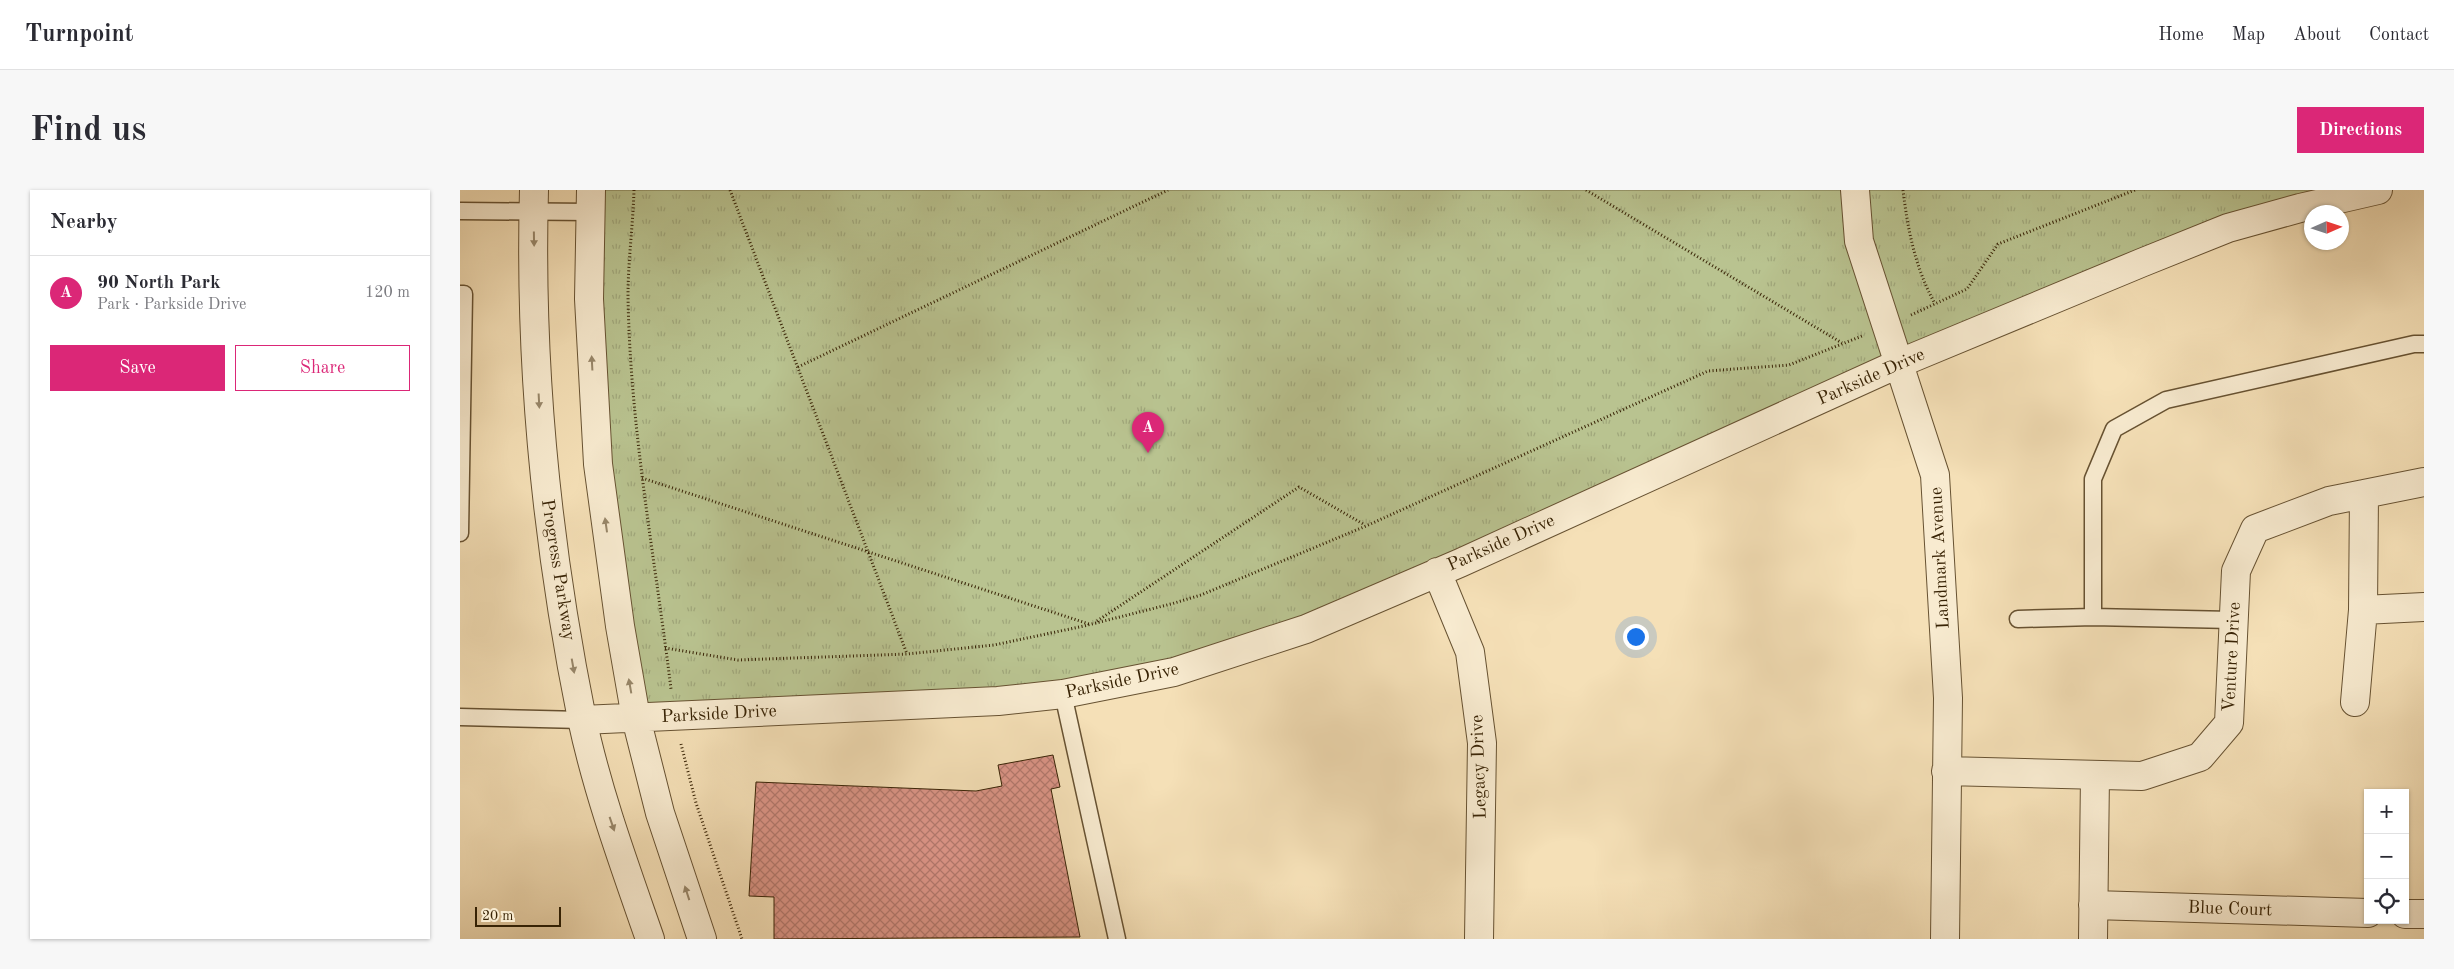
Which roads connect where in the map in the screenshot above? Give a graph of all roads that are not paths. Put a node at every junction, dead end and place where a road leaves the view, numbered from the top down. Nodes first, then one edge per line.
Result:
1 (1855, 190) edge
2 (2378, 190) edge
3 (534, 201) edge
4 (591, 201) edge
5 (460, 211) edge
6 (462, 294) edge
7 (2424, 344) edge
8 (1900, 363) junction
9 (2424, 482) edge
10 (2364, 494) junction
11 (460, 533) edge
12 (1437, 572) junction
13 (2424, 607) edge
14 (2363, 610) junction
15 (2093, 617) junction
16 (2018, 619) dead end
17 (2232, 620) junction
18 (1063, 694) junction
19 (2355, 702) dead end
20 (460, 717) edge
21 (636, 718) junction
22 (582, 720) junction
23 (1946, 771) junction
24 (2095, 775) junction
25 (2093, 905) junction
26 (2364, 912) edge
27 (2409, 914) edge
28 (2424, 914) edge
29 (650, 939) edge
30 (702, 939) edge
31 (1118, 939) edge
32 (1479, 939) edge
33 (1945, 939) edge
34 (2092, 939) edge

1 - 8 street, Landmark Avenue
2 - 8 street, Parkside Drive
3 - 4 lane
3 - 5 lane
3 -> 22 street, Progress Parkway
21 -> 4 street
6 - 11 lane
7 - 15 lane
8 - 12 street, Parkside Drive
8 - 23 street, Landmark Avenue
9 - 10 street, Venture Drive
10 - 14 street
10 - 17 street, Venture Drive
12 - 18 street, Parkside Drive
12 - 32 street, Legacy Drive
13 - 14 street
14 - 19 street
15 - 16 lane
15 - 17 lane
17 - 24 street, Venture Drive
18 - 21 street, Parkside Drive
18 - 31 lane
20 - 22 lane
21 - 22 street, Parkside Drive
30 -> 21 street
22 -> 29 street, Progress Parkway
23 - 24 street, Venture Drive
23 - 33 street, Landmark Avenue
24 - 25 street
25 - 26 street, Blue Court
25 - 34 street
27 - 28 street

